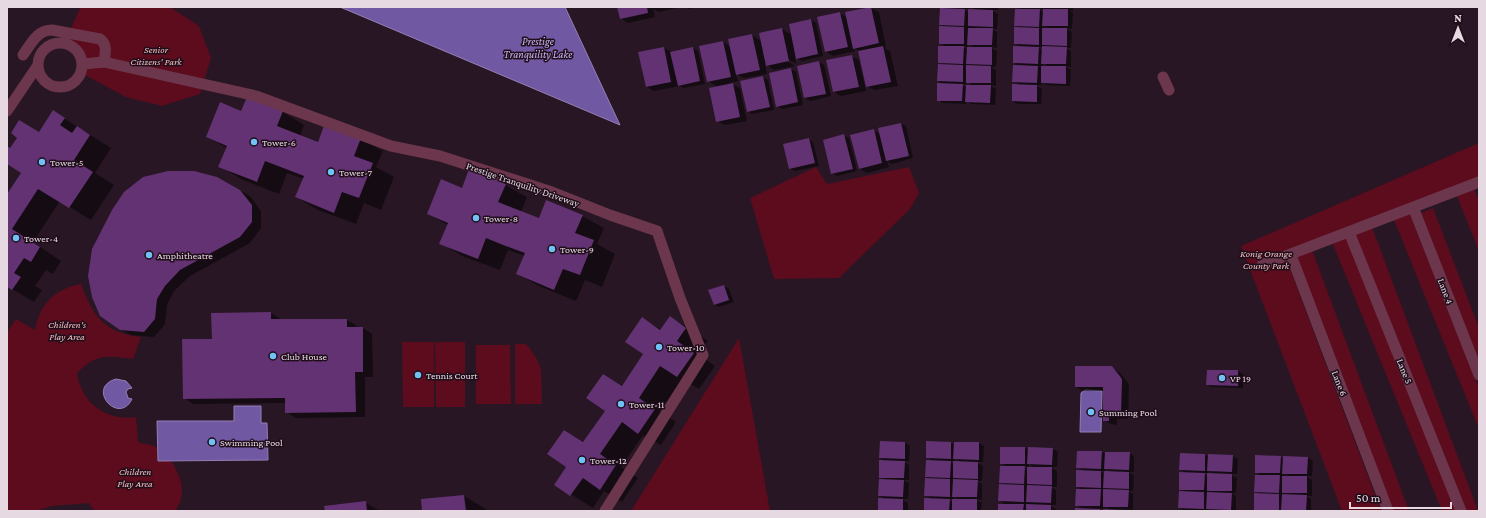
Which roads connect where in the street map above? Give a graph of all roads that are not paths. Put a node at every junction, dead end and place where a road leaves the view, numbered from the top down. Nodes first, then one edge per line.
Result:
1 (23, 55) dead end
2 (104, 62) junction
3 (83, 64) junction
4 (38, 65) junction
5 (1157, 88) dead end
6 (1169, 90) dead end
7 (7, 111) edge
8 (1479, 183) edge
9 (1413, 207) junction
10 (1349, 232) junction
11 (1292, 255) junction
12 (1262, 265) dead end
13 (1479, 375) edge
14 (605, 511) edge
15 (1388, 511) edge
16 (1461, 511) edge

1 - 2 street
2 - 3 street, Prestige Tranquility Driveway
2 - 14 street, Prestige Tranquility Driveway
3 - 4 street
3 - 4 street
4 - 7 street
5 - 6 street
8 - 9 street
9 - 10 street
9 - 13 street, Lane 4
10 - 11 street
10 - 16 street, Lane 5
11 - 12 street
11 - 15 street, Lane 6

